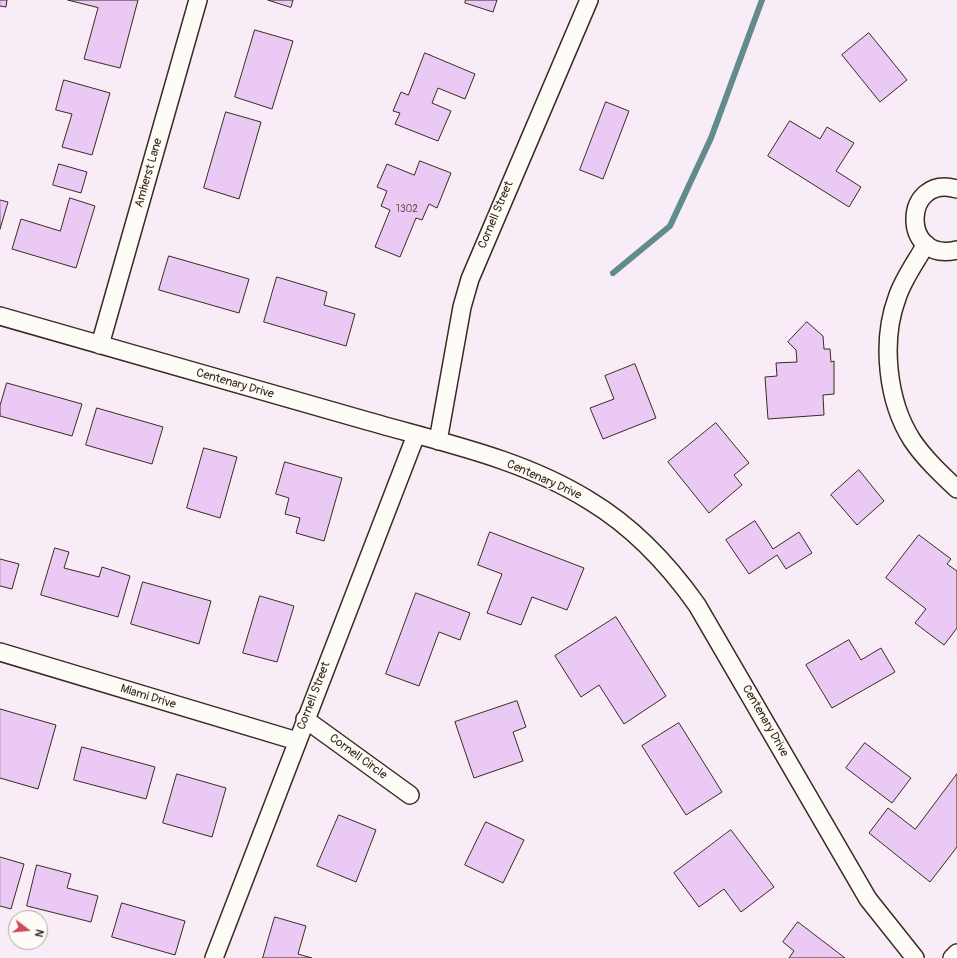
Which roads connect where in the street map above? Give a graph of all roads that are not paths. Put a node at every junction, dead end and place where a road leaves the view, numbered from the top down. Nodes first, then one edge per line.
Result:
1 (198, 0) edge
2 (589, 0) edge
3 (957, 189) edge
4 (926, 244) junction
5 (957, 250) edge
6 (0, 316) edge
7 (100, 345) junction
8 (416, 435) junction
9 (438, 441) junction
10 (957, 489) edge
11 (0, 652) edge
12 (305, 719) junction
13 (297, 741) junction
14 (410, 795) dead end
15 (957, 953) edge
16 (214, 958) edge
17 (915, 958) edge
18 (952, 958) edge

1 - 7 street, Amherst Lane
2 - 9 street, Cornell Street
3 - 4 street
4 - 5 street
4 - 10 street
6 - 7 street, Centenary Drive
7 - 8 street, Centenary Drive
8 - 9 street, Centenary Drive
8 - 12 street, Cornell Street
9 - 17 street, Centenary Drive
11 - 13 street, Miami Drive
12 - 13 street, Cornell Street
12 - 14 street, Cornell Circle
13 - 16 street, Cornell Street
15 - 18 street

